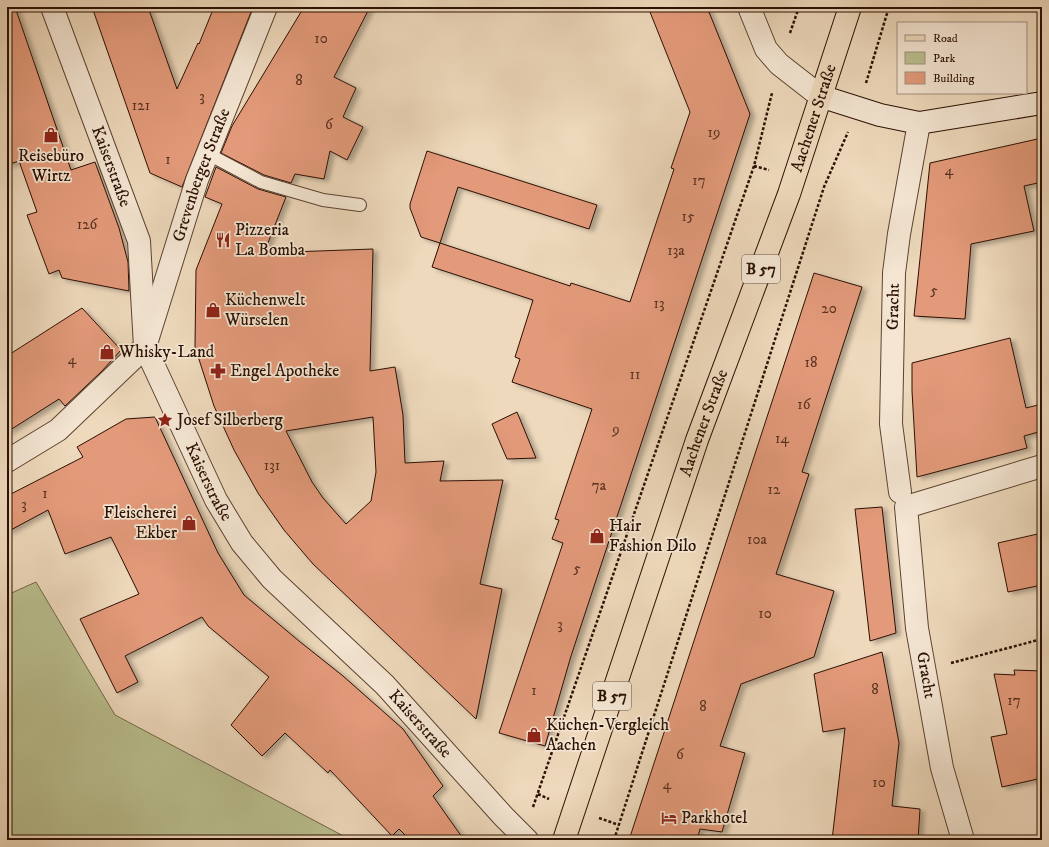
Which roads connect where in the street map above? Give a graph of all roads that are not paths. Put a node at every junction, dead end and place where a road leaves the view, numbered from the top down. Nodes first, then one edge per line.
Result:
1 (52, 7) edge
2 (266, 7) edge
3 (749, 7) edge
4 (850, 7) edge
5 (820, 96) junction
6 (1042, 103) edge
7 (919, 123) junction
8 (208, 154) junction
9 (360, 205) dead end
10 (145, 347) junction
11 (7, 461) edge
12 (1042, 466) edge
13 (903, 499) junction
14 (524, 837) edge
15 (564, 840) edge
16 (963, 840) edge

1 - 10 street, Kaiserstraße
2 - 8 street, Grevenberger Straße
3 - 5 street
4 - 5 main road, Aachener Straße / B 57
5 - 7 street
5 - 15 main road, Aachener Straße / B 57
6 - 7 street
7 - 13 street, Gracht
8 - 9 lane
8 - 10 street, Grevenberger Straße
10 - 11 street
10 - 14 street, Kaiserstraße
12 - 13 street
13 - 16 street, Gracht

